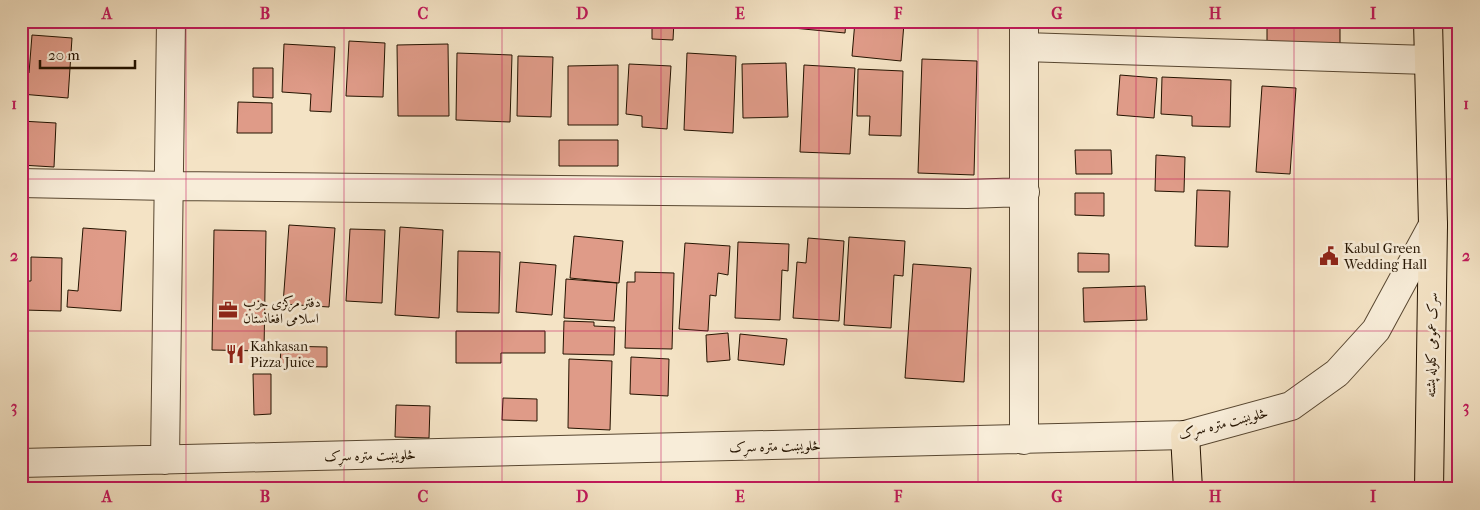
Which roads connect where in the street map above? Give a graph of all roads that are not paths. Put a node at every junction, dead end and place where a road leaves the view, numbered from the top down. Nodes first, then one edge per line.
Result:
1 (171, 21) edge
2 (1428, 21) edge
3 (1024, 34) edge
4 (1428, 60) junction
5 (21, 183) edge
6 (169, 186) junction
7 (1025, 192) junction
8 (1433, 225) junction
9 (1185, 435) junction
10 (1024, 440) junction
11 (165, 460) junction
12 (21, 463) edge
13 (1188, 489) edge
14 (1430, 489) edge

1 - 6 street
2 - 4 main road, سرک عمومی کلوله پشته
3 - 4 street
3 - 7 street
4 - 8 main road, سرک عمومی کلوله پشته
5 - 6 street
6 - 7 street
6 - 11 street
7 - 10 street
8 - 9 street, څلویښت متره سړک
8 - 14 main road, سرک عمومی کلوله پشته
9 - 10 street, څلویښت متره سړک
9 - 13 main road
10 - 11 street, څلویښت متره سړک
11 - 12 street, څلویښت متره سړک

